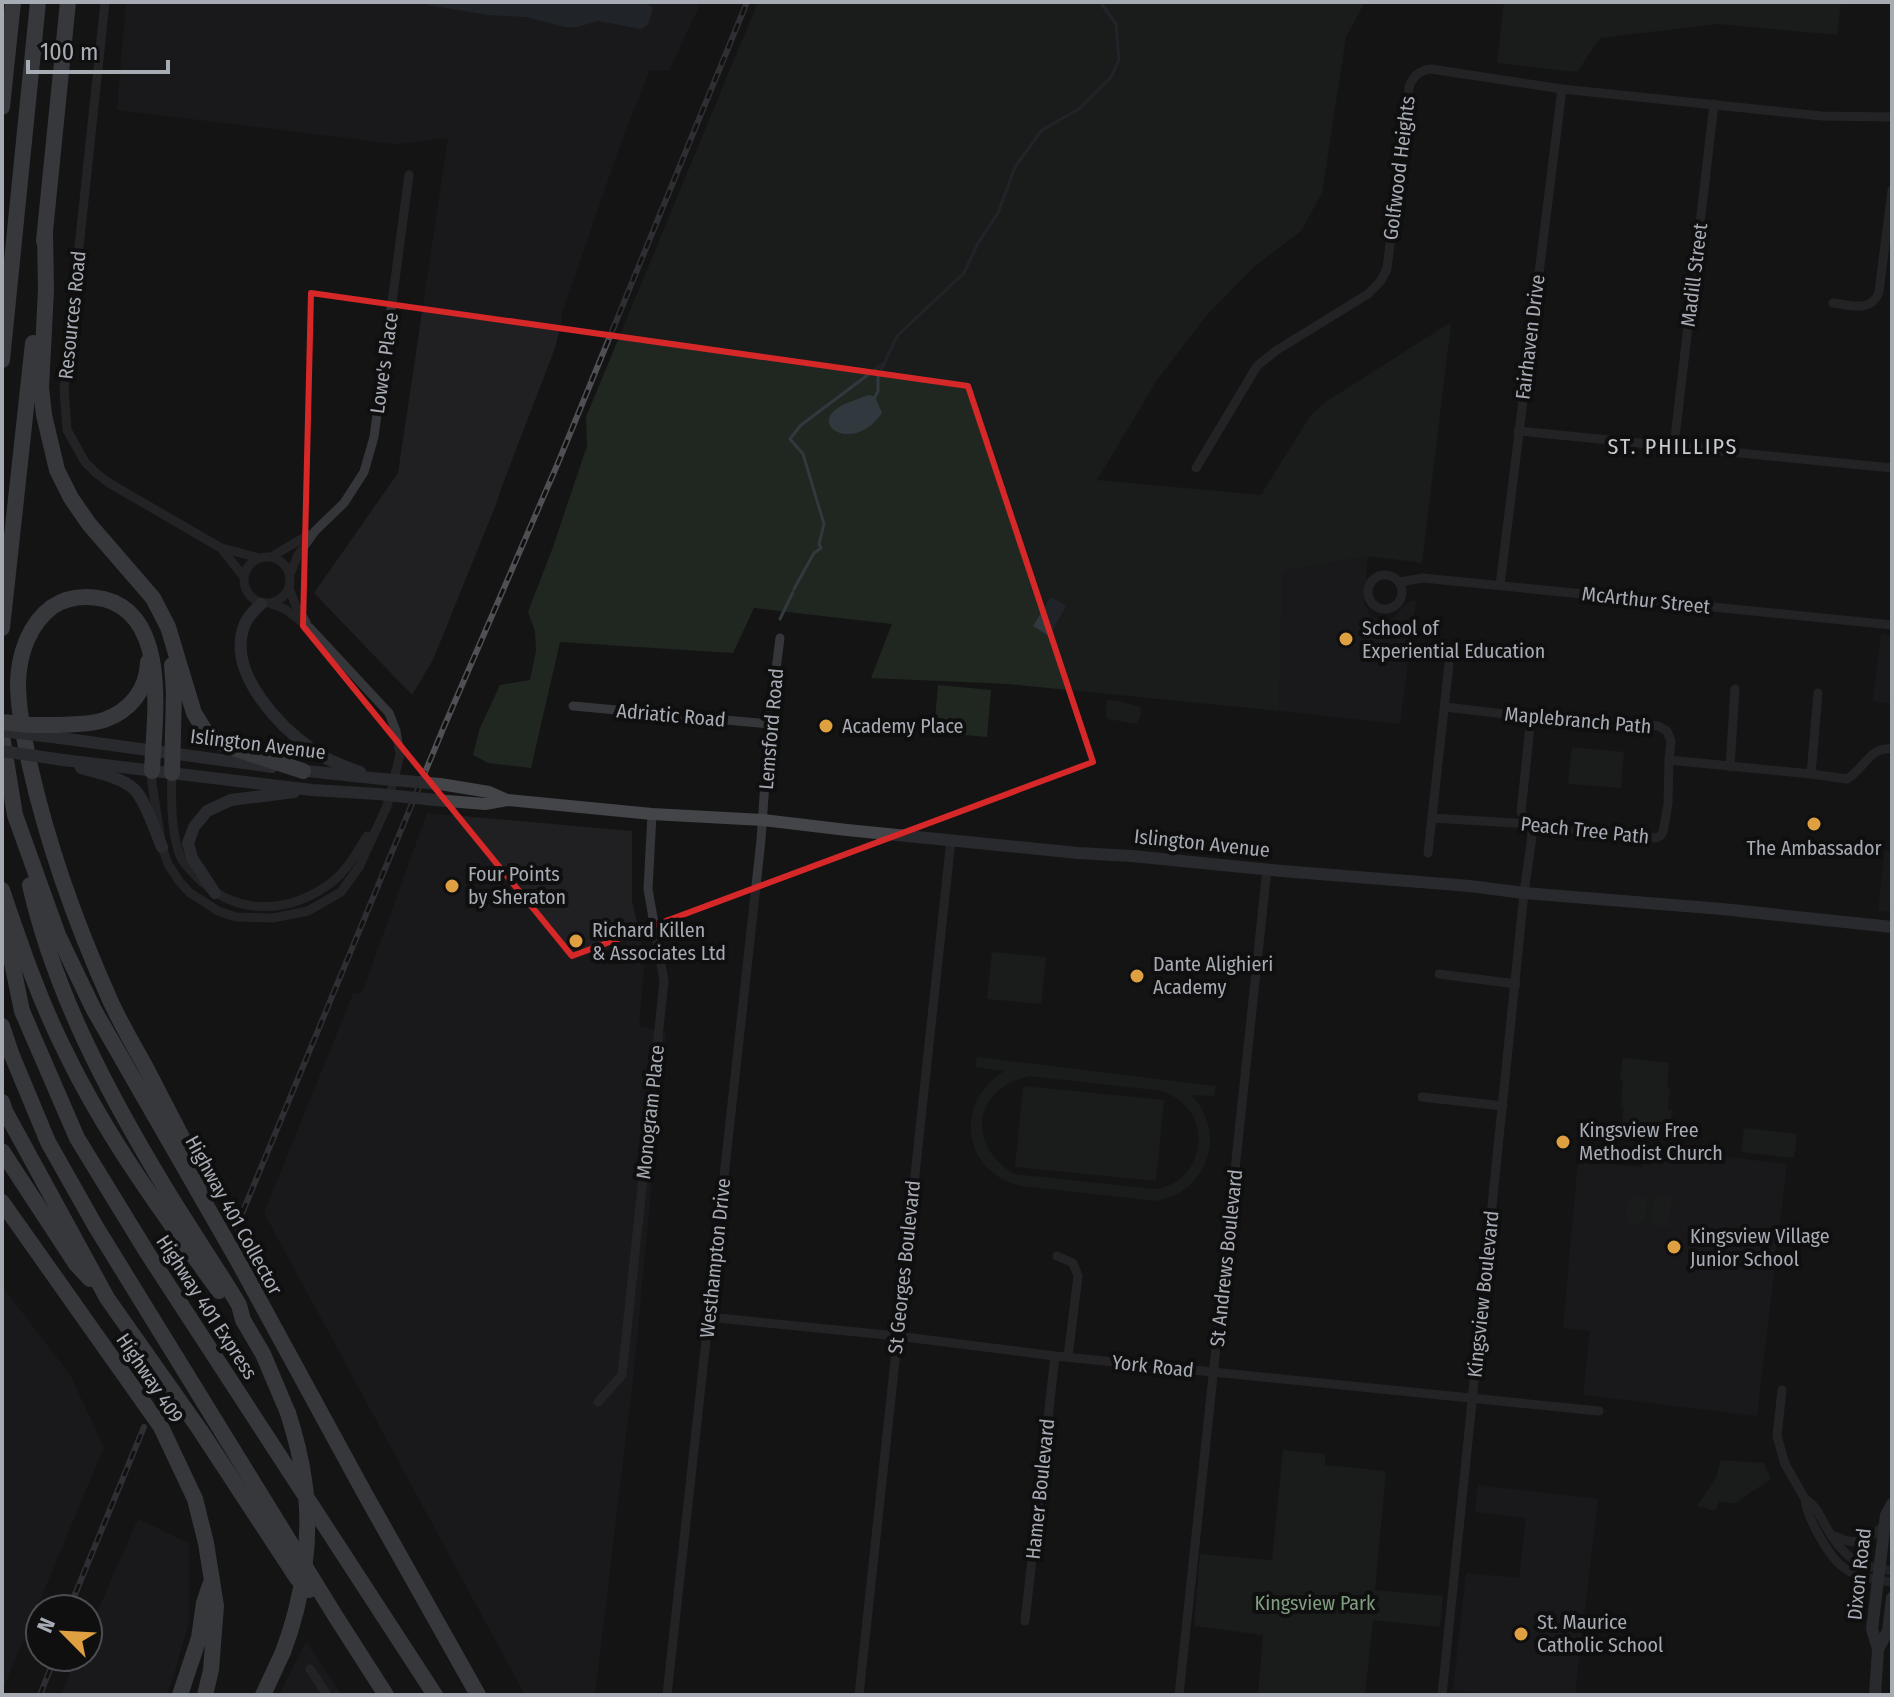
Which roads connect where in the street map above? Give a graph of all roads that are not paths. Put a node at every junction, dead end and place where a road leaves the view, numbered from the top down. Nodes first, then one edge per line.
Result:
1 (13, 2) edge
2 (38, 2) edge
3 (68, 2) edge
4 (105, 2) edge
5 (1562, 89) junction
6 (1714, 104) junction
7 (2, 107) edge
8 (1892, 117) edge
9 (409, 175) dead end
10 (1892, 190) edge
11 (45, 233) junction
12 (1833, 303) dead end
13 (2, 360) edge
14 (1518, 431) junction
15 (1674, 446) junction
16 (1196, 468) dead end
17 (1892, 468) edge
18 (315, 531) junction
19 (221, 548) junction
20 (271, 557) junction
21 (259, 558) junction
22 (290, 574) junction
23 (243, 576) junction
24 (1400, 582) dead end
25 (1500, 585) junction
26 (289, 588) junction
27 (267, 604) junction
28 (1892, 625) edge
29 (168, 627) junction
30 (2, 628) edge
31 (310, 628) junction
32 (780, 638) dead end
33 (146, 641) junction
34 (1449, 664) dead end
35 (1735, 689) dead end
36 (1818, 693) dead end
37 (573, 706) dead end
38 (1445, 707) junction
39 (1531, 717) junction
40 (2, 722) edge
41 (769, 724) junction
42 (59, 731) junction
43 (2, 733) edge
44 (1892, 749) edge
45 (2, 751) edge
46 (153, 751) junction
47 (172, 753) junction
48 (63, 760) junction
49 (1669, 760) junction
50 (1730, 767) junction
51 (152, 771) junction
52 (303, 771) junction
53 (172, 773) junction
54 (1811, 774) junction
55 (382, 779) junction
56 (312, 790) junction
57 (507, 800) junction
58 (387, 806) junction
59 (652, 814) junction
60 (15, 815) junction
61 (1432, 818) junction
62 (763, 820) junction
63 (1529, 824) junction
64 (951, 840) junction
65 (162, 847) junction
66 (1428, 853) dead end
67 (1267, 869) junction
68 (2, 890) edge
69 (215, 893) junction
70 (1524, 893) junction
71 (2, 914) edge
72 (1892, 927) edge
73 (1439, 974) dead end
74 (1516, 984) junction
75 (2, 1026) edge
76 (1422, 1097) dead end
77 (2, 1102) edge
78 (1503, 1106) junction
79 (2, 1151) edge
80 (2, 1202) edge
81 (222, 1232) junction
82 (1057, 1256) dead end
83 (107, 1298) junction
84 (708, 1317) junction
85 (243, 1320) junction
86 (897, 1336) junction
87 (1055, 1356) junction
88 (1068, 1357) junction
89 (1214, 1372) junction
90 (1782, 1390) dead end
91 (1473, 1398) junction
92 (598, 1402) dead end
93 (1599, 1411) dead end
94 (1805, 1499) junction
95 (1892, 1504) edge
96 (1884, 1525) junction
97 (1829, 1533) junction
98 (1883, 1573) edge
99 (212, 1579) junction
100 (1892, 1582) edge
101 (1892, 1598) edge
102 (336, 1617) junction
103 (1025, 1621) dead end
104 (1878, 1649) junction
105 (310, 1669) dead end
106 (180, 1695) edge
107 (205, 1695) edge
108 (263, 1695) edge
109 (327, 1695) edge
110 (386, 1695) edge
111 (435, 1695) edge
112 (478, 1695) edge
113 (667, 1695) edge
114 (859, 1695) edge
115 (1179, 1695) edge
116 (1442, 1695) edge
117 (1875, 1695) edge

1 - 7 highway
2 - 13 highway
3 - 11 highway
4 - 19 street, Resources Road
5 - 6 street, Golfwood Heights
5 - 14 street, Fairhaven Drive
5 - 16 street, Golfwood Heights
6 - 8 street, Golfwood Heights
6 - 15 street, Madill Street
9 - 18 street, Lowe's Place
10 - 12 street
11 - 29 highway
11 - 30 highway
14 - 15 street
14 - 25 street, Fairhaven Drive
15 - 17 street
18 - 20 street, Lowe's Place
18 - 22 street, Lowe's Place
19 - 21 street, Resources Road
19 - 23 street, Resources Road
20 - 21 street
20 - 22 street
21 - 23 street
22 - 26 street
23 - 27 street
24 - 25 street, McArthur Street
25 - 28 street, McArthur Street
26 - 27 street
26 - 31 street
27 - 31 street
27 - 55 main road
29 - 47 highway
29 - 52 highway
31 - 58 street
32 - 41 street, Lemsford Road
33 - 42 highway
33 - 46 highway
33 - 81 highway
34 - 38 street
35 - 50 street
36 - 54 street
37 - 41 street, Adriatic Road
38 - 39 street, Maplebranch Path
38 - 61 street
39 - 49 street, Maplebranch Path
39 - 63 street, Kingsview Boulevard
40 - 42 highway, bridge
41 - 62 street, Lemsford Road
42 - 43 main road, Islington Avenue, bridge
42 - 46 main road, Islington Avenue
43 - 60 highway, Highway 401 Collector
44 - 54 street, Maplebranch Path
45 - 48 main road, Islington Avenue, bridge
46 - 47 main road, Islington Avenue
46 - 51 highway
47 - 52 main road, Islington Avenue
47 - 53 highway
48 - 51 main road, Islington Avenue
48 - 65 main road
49 - 50 street, Maplebranch Path
49 - 63 street, Peach Tree Path
50 - 54 street, Maplebranch Path
51 - 53 main road, Islington Avenue
51 - 65 street
52 - 55 main road, Islington Avenue
53 - 56 main road, Islington Avenue
53 - 69 street
55 - 57 main road, Islington Avenue, bridge
56 - 57 main road, Islington Avenue, bridge
56 - 69 main road
57 - 59 main road, Islington Avenue
58 - 65 street
58 - 69 street
59 - 62 main road, Islington Avenue
59 - 92 street, Monogram Place
60 - 81 highway, Highway 401 Collector
60 - 85 highway
61 - 63 street, Peach Tree Path
61 - 66 street
62 - 64 main road, Islington Avenue
62 - 84 street, Westhampton Drive
63 - 70 street, Kingsview Boulevard
64 - 67 main road, Islington Avenue
64 - 86 street, St Georges Boulevard
67 - 70 main road, Islington Avenue
67 - 89 street, St Andrews Boulevard
68 - 85 highway
70 - 72 main road, Islington Avenue
70 - 74 street, Kingsview Boulevard
71 - 111 highway, Highway 401 Express
73 - 74 street
74 - 78 street, Kingsview Boulevard
75 - 102 highway
76 - 78 street
77 - 83 highway
78 - 91 street, Kingsview Boulevard
79 - 83 highway
80 - 99 highway, Highway 409
81 - 112 highway, Highway 401 Collector
82 - 88 street
83 - 102 highway
84 - 86 street, York Road
84 - 113 street, Westhampton Drive
85 - 108 highway, bridge
86 - 87 street, York Road
86 - 114 street, St Georges Boulevard
87 - 88 street, York Road
87 - 103 street, Hamer Boulevard
88 - 89 street, York Road
89 - 91 street, York Road
89 - 115 street, St Andrews Boulevard
90 - 94 street
91 - 93 street, York Road
91 - 116 street, Kingsview Boulevard
94 - 97 street
94 - 98 street
95 - 96 main road, Dixon Road
96 - 97 street
96 - 98 main road, Dixon Road
97 - 98 street
98 - 100 street
98 - 104 main road, Dixon Road
99 - 106 highway
99 - 107 highway, Highway 409
101 - 104 main road, Dixon Road
102 - 110 highway
104 - 117 main road, Dixon Road
105 - 109 street

